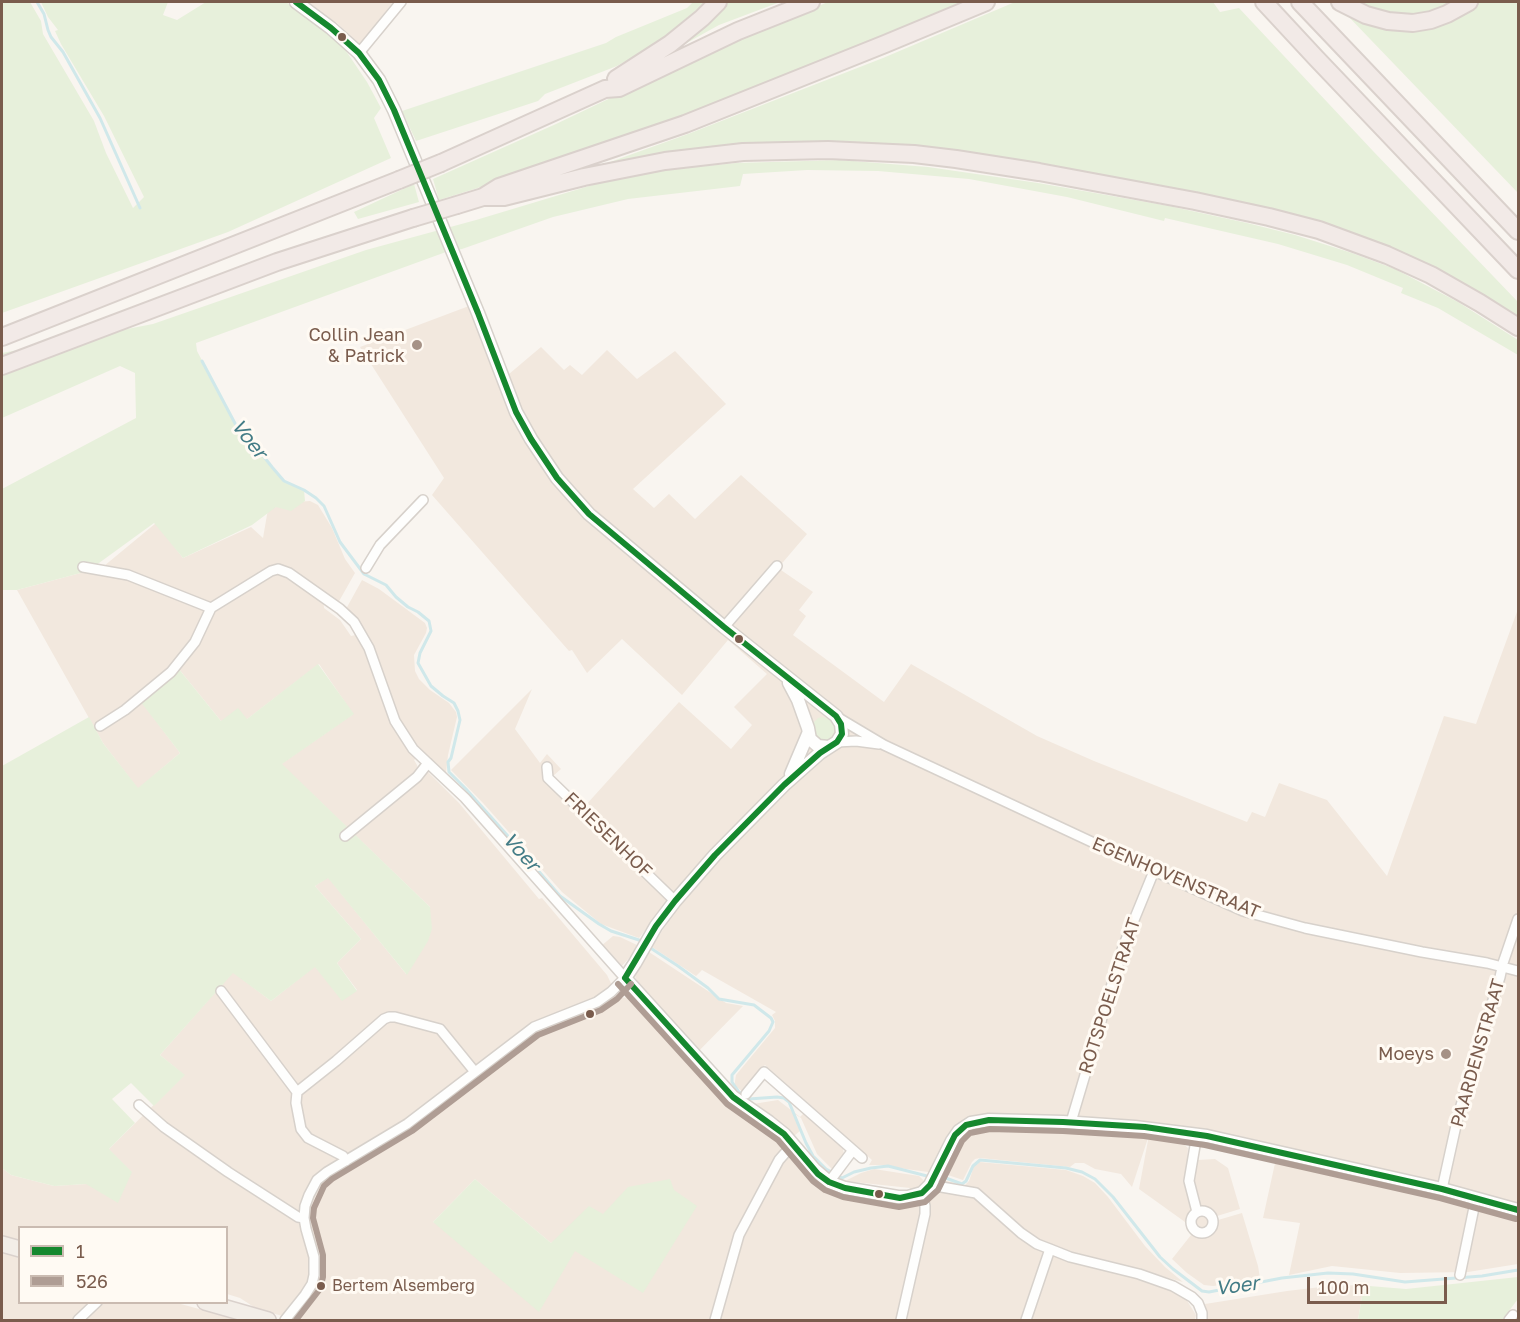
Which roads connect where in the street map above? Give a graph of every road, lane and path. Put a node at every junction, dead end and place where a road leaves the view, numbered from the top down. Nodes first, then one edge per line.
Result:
1 (299, 2) edge
2 (401, 2) edge
3 (718, 2) edge
4 (811, 2) edge
5 (986, 2) edge
6 (1264, 2) edge
7 (1300, 2) edge
8 (1340, 2) edge
9 (1469, 2) edge
10 (359, 53) junction
11 (605, 89) junction
12 (483, 197) junction
13 (1518, 231) edge
14 (1518, 270) edge
15 (1518, 327) edge
16 (2, 337) edge
17 (2, 366) edge
18 (423, 500) dead end
19 (777, 566) dead end
20 (83, 567) dead end
21 (366, 568) dead end
22 (211, 608) junction
23 (724, 627) junction
24 (785, 677) junction
25 (833, 715) junction
26 (100, 726) dead end
27 (808, 731) junction
28 (833, 745) junction
29 (884, 745) junction
30 (428, 763) junction
31 (547, 767) dead end
32 (784, 785) junction
33 (345, 836) dead end
34 (1154, 871) junction
35 (675, 901) junction
36 (1518, 919) edge
37 (1502, 966) junction
38 (1518, 971) edge
39 (625, 978) junction
40 (221, 991) dead end
41 (475, 1072) junction
42 (297, 1092) junction
43 (746, 1094) dead end
44 (139, 1105) dead end
45 (1071, 1122) junction
46 (1197, 1134) junction
47 (793, 1144) junction
48 (853, 1150) junction
49 (862, 1158) dead end
50 (346, 1161) junction
51 (830, 1180) junction
52 (926, 1189) junction
53 (1442, 1189) junction
54 (1476, 1198) junction
55 (1518, 1210) edge
56 (1197, 1212) dead end
57 (304, 1218) junction
58 (2, 1244) edge
59 (18, 1248) edge
60 (1050, 1250) junction
61 (1460, 1275) dead end
62 (95, 1304) edge
63 (212, 1304) edge
64 (78, 1320) edge
65 (268, 1320) edge
66 (285, 1320) edge
67 (715, 1320) edge
68 (901, 1320) edge
69 (1026, 1320) edge
70 (1202, 1320) edge

1 - 10 street, EGENHOVENSTRAAT
2 - 10 street
3 - 11 highway
4 - 11 highway
5 - 12 highway
6 - 14 highway
7 - 13 highway
8 - 9 highway
10 - 23 street, EGENHOVENSTRAAT
11 - 16 highway, bridge
12 - 15 highway
12 - 17 highway, bridge
18 - 21 street
19 - 23 street
20 - 22 street
22 - 26 street
22 - 30 street
23 - 24 street, EGENHOVENSTRAAT
24 - 25 street, EGENHOVENSTRAAT
24 - 27 street, EGENHOVENSTRAAT
25 - 27 street
25 - 28 street
25 - 29 street, EGENHOVENSTRAAT
27 - 28 street
27 - 32 street
28 - 29 street, EGENHOVENSTRAAT
28 - 32 street
29 - 34 street, EGENHOVENSTRAAT
30 - 33 street
30 - 39 street
31 - 35 street, FRIESENHOF
32 - 35 street
34 - 37 street, EGENHOVENSTRAAT
34 - 45 street, ROTSPOELSTRAAT
35 - 39 street
36 - 37 street, PAARDENSTRAAT
37 - 38 street, EGENHOVENSTRAAT
37 - 53 street, PAARDENSTRAAT
39 - 41 street
39 - 47 street
40 - 42 street
41 - 42 street
41 - 50 street
42 - 50 street
43 - 48 street
44 - 57 street
45 - 46 street
45 - 52 street
46 - 53 street
46 - 56 street
47 - 51 street
47 - 67 street
48 - 49 street
48 - 51 street
50 - 57 street
51 - 52 street
52 - 60 street
52 - 68 street
53 - 54 street
54 - 55 street
54 - 61 street
57 - 66 street
58 - 59 main road
60 - 69 street
60 - 70 street
62 - 64 street
63 - 65 main road

